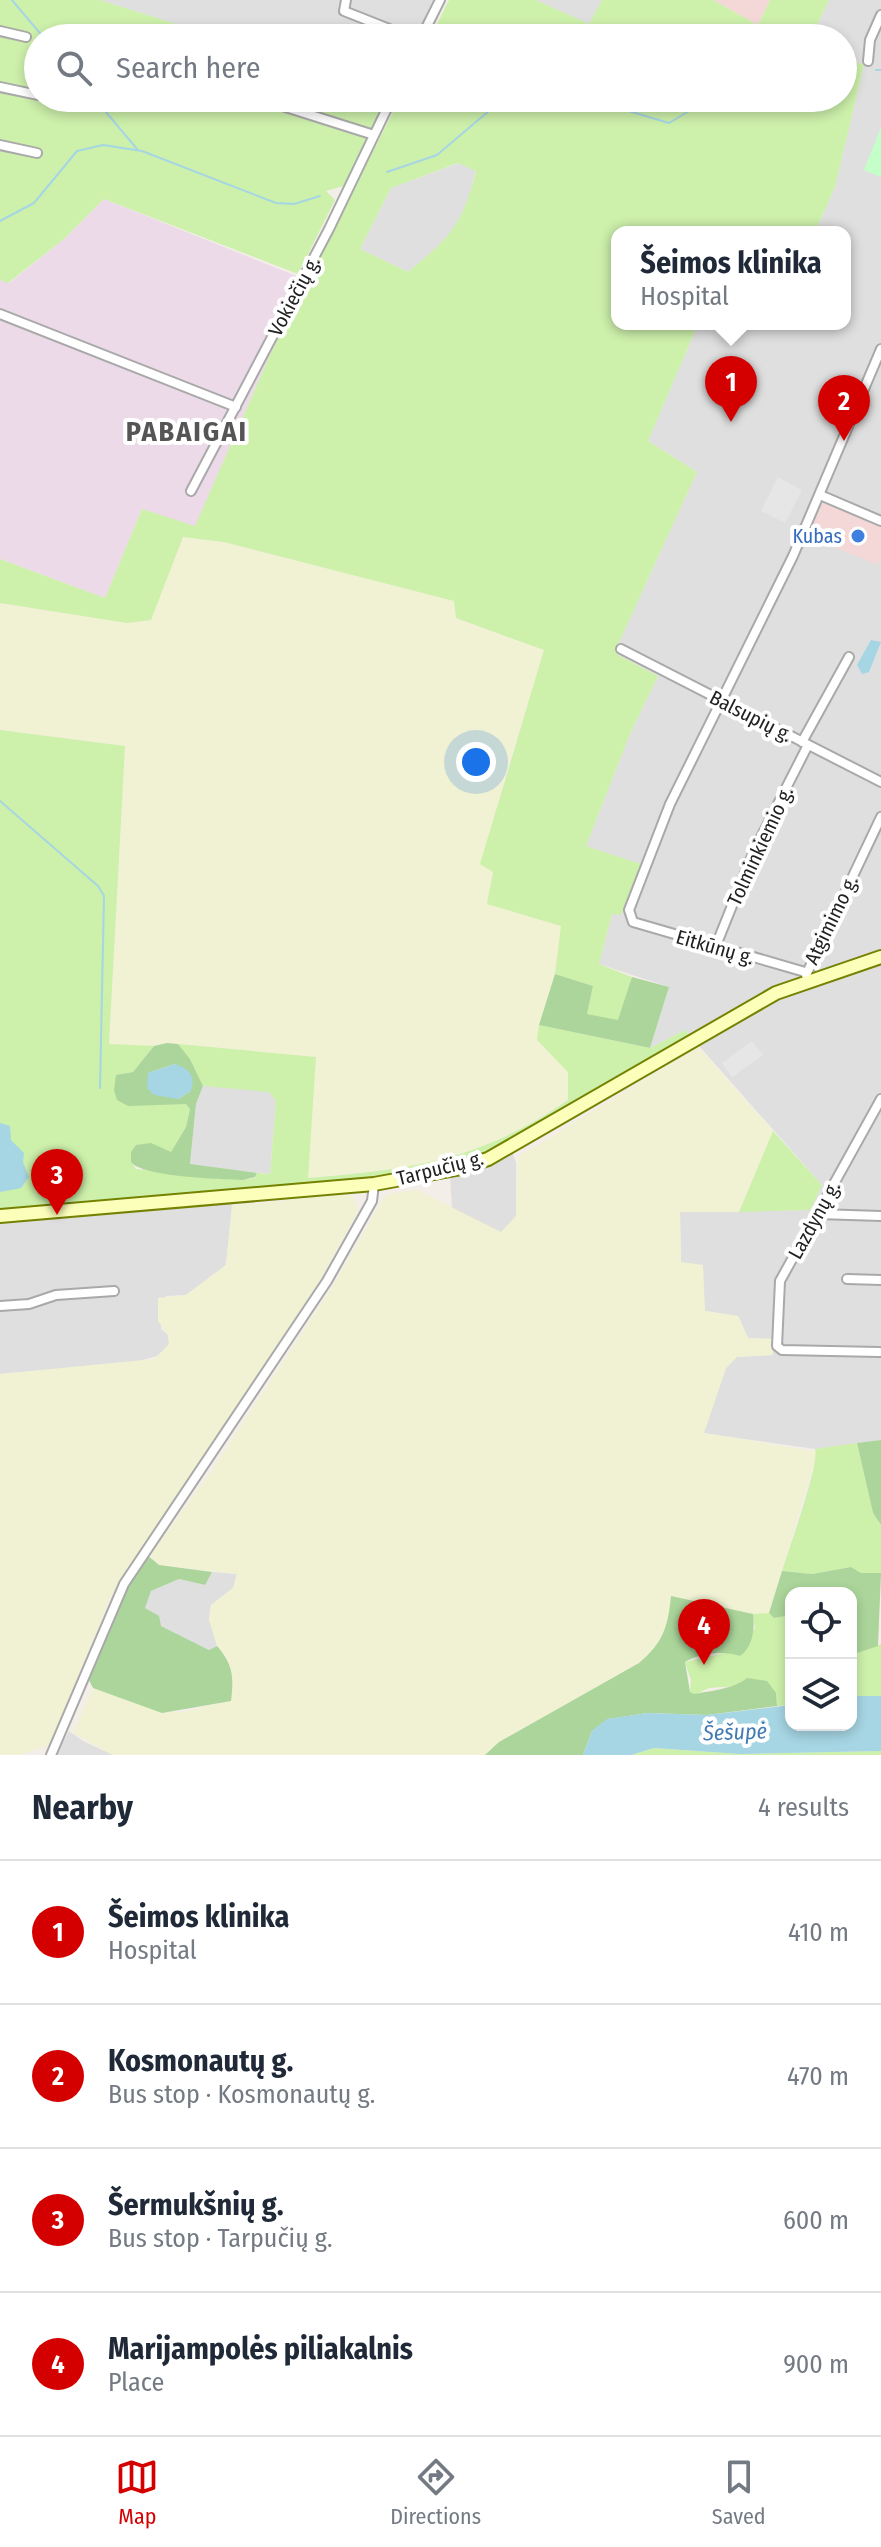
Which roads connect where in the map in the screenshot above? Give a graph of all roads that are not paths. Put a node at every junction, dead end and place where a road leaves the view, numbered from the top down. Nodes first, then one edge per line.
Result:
1 (346, 0) edge
2 (440, 0) edge
3 (881, 15) edge
4 (377, 24) edge
5 (428, 24) edge
6 (0, 31) edge
7 (24, 37) edge
8 (868, 61) dead end
9 (0, 87) edge
10 (24, 92) edge
11 (301, 112) edge
12 (385, 112) edge
13 (374, 135) junction
14 (0, 145) edge
15 (37, 153) dead end
16 (0, 314) edge
17 (881, 349) edge
18 (236, 407) junction
19 (191, 491) dead end
20 (820, 495) junction
21 (881, 521) edge
22 (621, 649) dead end
23 (849, 657) dead end
24 (721, 700) junction
25 (805, 744) junction
26 (881, 782) edge
27 (881, 817) edge
28 (715, 948) junction
29 (881, 957) edge
30 (807, 976) junction
31 (881, 1099) edge
32 (374, 1184) junction
33 (818, 1214) junction
34 (0, 1216) edge
35 (881, 1216) edge
36 (847, 1279) dead end
37 (881, 1280) edge
38 (114, 1291) dead end
39 (0, 1306) edge
40 (879, 1352) edge
41 (51, 1755) edge

1 - 4 street
2 - 5 street
3 - 8 street
6 - 7 street
9 - 10 street
11 - 13 street
12 - 13 street, Vokiečių g.
13 - 18 street, Vokiečių g.
14 - 15 street
16 - 18 street
17 - 20 street
18 - 19 street, Vokiečių g.
20 - 21 street
20 - 24 street
22 - 24 street, Balsupių g.
23 - 25 street, Tolminkiemio g.
24 - 25 street, Balsupių g.
24 - 28 street, Eitkūnų g.
25 - 26 street, Balsupių g.
25 - 28 street, Tolminkiemio g.
27 - 30 street, Atgimimo g.
28 - 30 street, Eitkūnų g.
29 - 30 main road, Tarpučių g.
30 - 32 main road, Tarpučių g.
31 - 33 street, Lazdynų g.
32 - 34 main road, Tarpučių g.
32 - 41 street
33 - 35 street
33 - 40 street, Lazdynų g.
36 - 37 street
38 - 39 street

